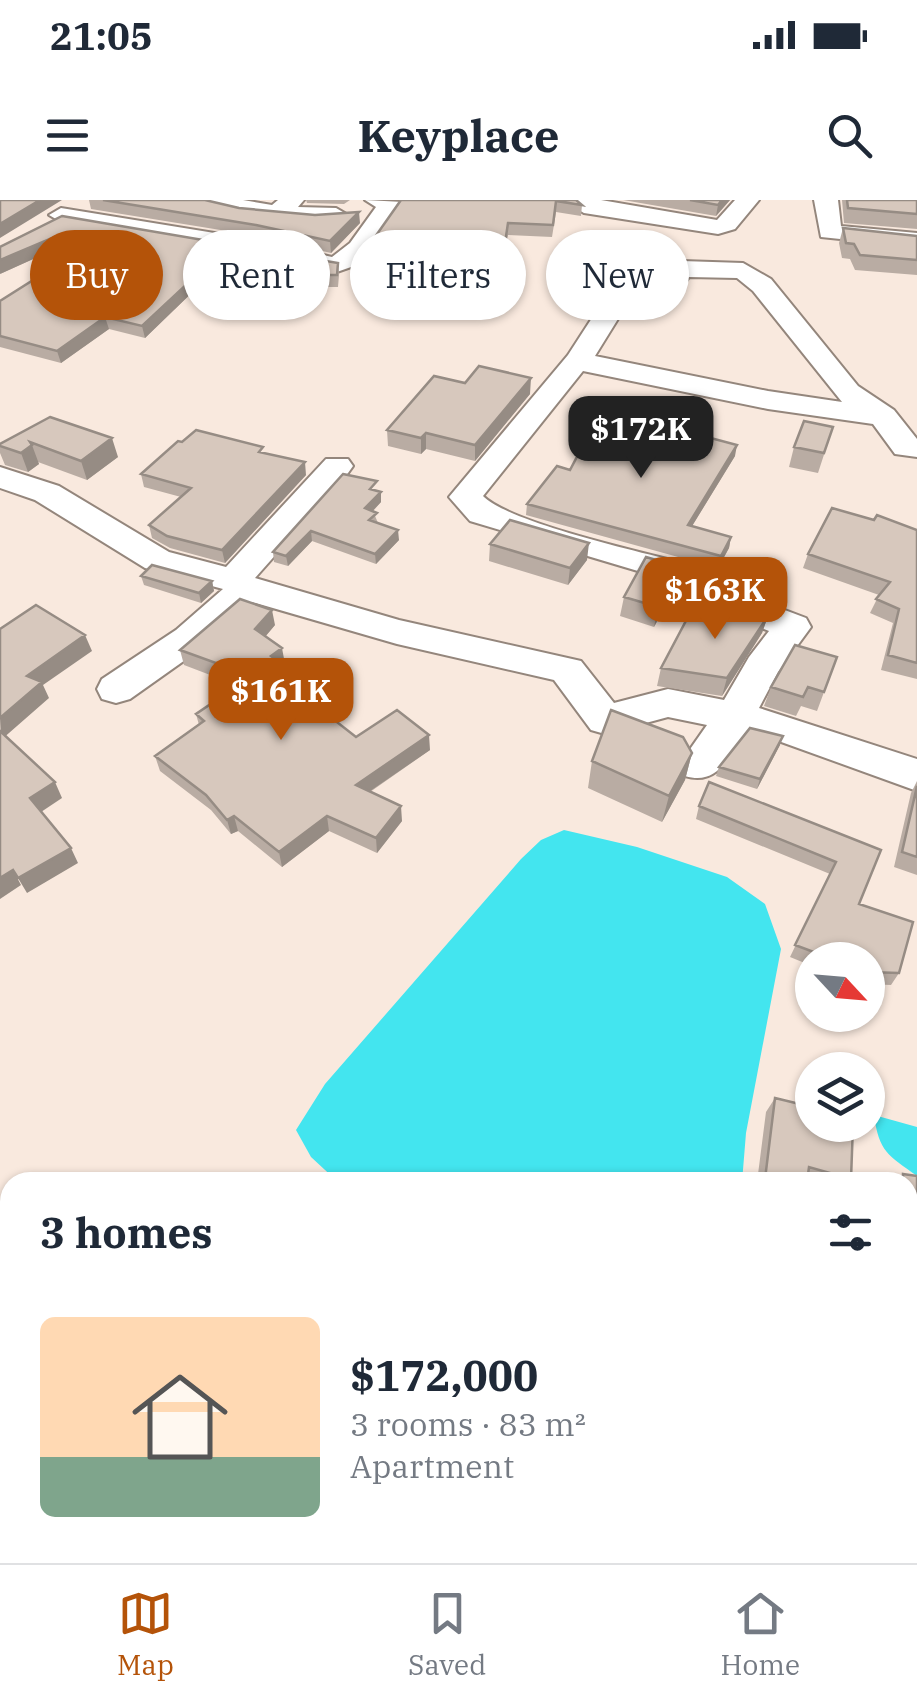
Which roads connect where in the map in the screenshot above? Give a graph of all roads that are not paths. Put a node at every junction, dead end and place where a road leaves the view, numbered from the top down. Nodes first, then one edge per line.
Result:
1 (84, 200) edge
2 (202, 200) edge
3 (366, 200) edge
4 (377, 200) edge
5 (589, 200) edge
6 (748, 200) edge
7 (826, 200) edge
8 (285, 206) edge
9 (917, 240) edge
10 (689, 270) edge
11 (603, 320) edge
12 (578, 361) junction
13 (883, 416) junction
14 (917, 448) edge
15 (336, 466) dead end
16 (0, 476) edge
17 (240, 584) junction
18 (116, 690) dead end
19 (733, 720) junction
20 (700, 765) dead end
21 (917, 774) edge

1 - 4 street
2 - 8 street
3 - 8 street
5 - 6 street
7 - 9 street
10 - 13 street
11 - 12 street
12 - 13 street
12 - 19 street
13 - 14 street
15 - 17 street
16 - 17 street
17 - 18 street
17 - 19 street
19 - 20 street
19 - 21 street

